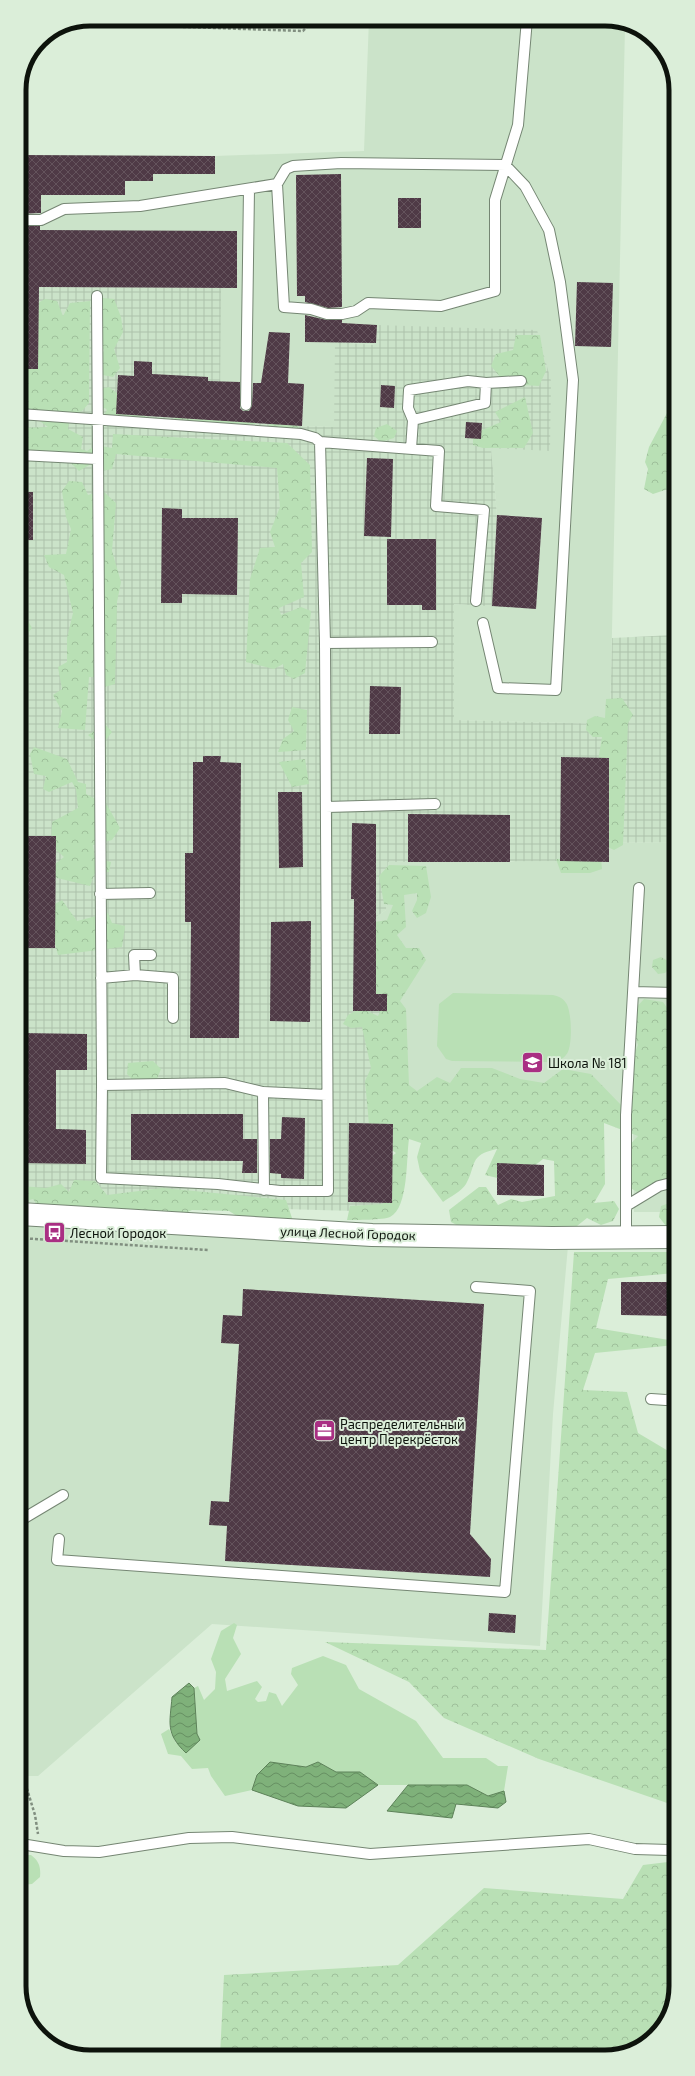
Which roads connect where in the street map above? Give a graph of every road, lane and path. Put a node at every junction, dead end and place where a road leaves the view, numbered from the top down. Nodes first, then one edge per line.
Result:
1 (135, 26) edge
2 (308, 26) edge
3 (526, 26) edge
4 (505, 165) junction
5 (277, 184) junction
6 (249, 189) junction
7 (26, 220) edge
8 (97, 296) dead end
9 (521, 382) dead end
10 (486, 383) junction
11 (246, 405) dead end
12 (26, 414) edge
13 (97, 419) junction
14 (413, 420) junction
15 (320, 442) junction
16 (410, 449) junction
17 (26, 455) edge
18 (97, 459) junction
19 (476, 601) dead end
20 (483, 623) dead end
21 (432, 642) dead end
22 (325, 643) junction
23 (435, 804) dead end
24 (326, 807) junction
25 (639, 888) dead end
26 (150, 893) dead end
27 (100, 894) junction
28 (151, 956) dead end
29 (135, 975) junction
30 (101, 978) junction
31 (633, 992) junction
32 (669, 993) edge
33 (173, 1018) dead end
34 (102, 1085) junction
35 (263, 1092) junction
36 (328, 1095) junction
37 (669, 1184) edge
38 (264, 1190) junction
39 (626, 1206) junction
40 (26, 1214) edge
41 (626, 1237) junction
42 (669, 1237) edge
43 (26, 1238) edge
44 (208, 1250) dead end
45 (476, 1287) dead end
46 (651, 1399) dead end
47 (669, 1399) edge
48 (63, 1495) dead end
49 (26, 1517) edge
50 (59, 1539) dead end
51 (26, 1783) edge
52 (26, 1845) edge
53 (44, 1848) junction
54 (669, 1850) edge

1 - 2 path
3 - 4 lane
4 - 5 lane
4 - 5 lane
4 - 20 lane
5 - 6 lane
6 - 7 lane
6 - 11 lane
8 - 13 lane
9 - 10 lane
10 - 14 lane
10 - 14 lane
12 - 13 lane
13 - 15 lane
13 - 18 lane
14 - 16 lane
15 - 16 lane
15 - 22 lane
16 - 19 lane
17 - 18 lane
18 - 27 lane
21 - 22 lane
22 - 24 lane
23 - 24 lane
24 - 36 lane
25 - 31 lane
26 - 27 lane
27 - 30 lane
28 - 29 lane
29 - 30 lane
29 - 33 lane
30 - 34 lane
31 - 32 lane
31 - 39 lane
34 - 35 lane
34 - 38 lane
35 - 36 lane
35 - 38 lane
36 - 38 lane
37 - 39 lane
39 - 41 lane
40 - 41 street, улица Лесной Городок
41 - 42 street, улица Лесной Городок
43 - 44 path
45 - 50 lane
46 - 47 lane
48 - 49 lane
51 - 53 path
52 - 53 lane
53 - 54 lane

